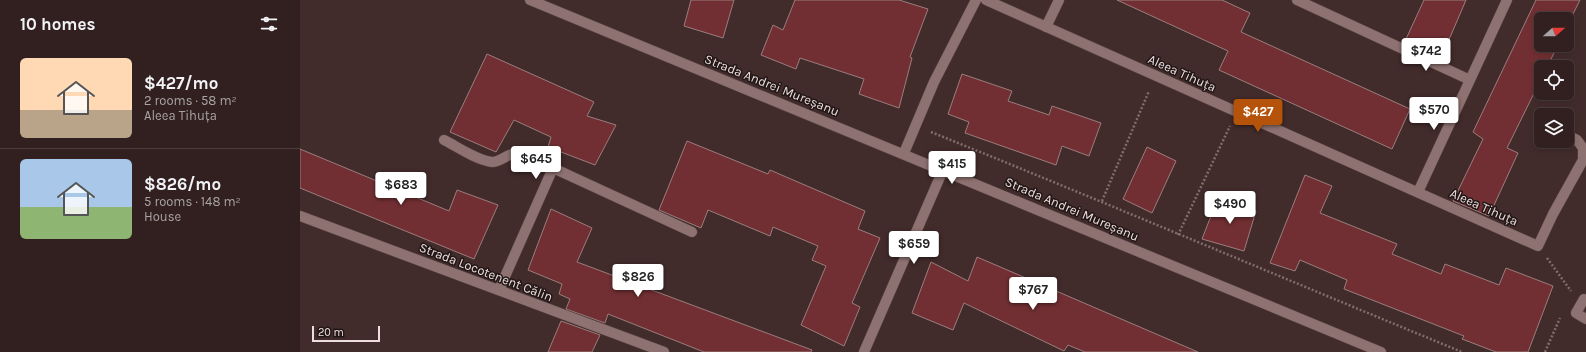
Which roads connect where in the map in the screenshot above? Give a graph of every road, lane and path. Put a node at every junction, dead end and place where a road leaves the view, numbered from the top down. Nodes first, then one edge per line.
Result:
1 (530, 0) edge
2 (976, 0) edge
3 (986, 0) edge
4 (1059, 0) edge
5 (1297, 0) edge
6 (1507, 0) edge
7 (1046, 27) junction
8 (1156, 76) junction
9 (1470, 80) junction
10 (1237, 112) junction
11 (916, 126) junction
12 (1574, 138) edge
13 (444, 140) dead end
14 (904, 153) junction
15 (553, 168) junction
16 (943, 170) junction
17 (1418, 192) junction
18 (1102, 201) junction
19 (300, 216) edge
20 (692, 232) dead end
21 (1178, 235) junction
22 (1538, 246) junction
23 (499, 290) junction
24 (1583, 302) edge
25 (1563, 312) dead end
26 (1586, 319) edge
27 (664, 352) edge
28 (864, 352) edge
29 (1381, 352) edge
30 (1462, 352) edge
31 (1546, 352) edge

1 - 14 street, Strada Andrei Mureșanu
2 - 11 street
3 - 7 street, Aleea Tihuța
4 - 7 street
5 - 9 street
6 - 9 street
7 - 8 street, Aleea Tihuța
8 - 10 street, Aleea Tihuța
8 - 18 path
9 - 17 street
10 - 17 street, Aleea Tihuța
10 - 21 path
11 - 14 street
11 - 18 path
12 - 22 street
13 - 15 street
14 - 16 street, Strada Andrei Mureșanu
15 - 20 street
15 - 23 street
16 - 28 street
16 - 29 street, Strada Andrei Mureșanu
17 - 22 street, Aleea Tihuța
18 - 21 path
19 - 23 street, Strada Locotenent Călin
21 - 30 path
22 - 24 path
23 - 27 street, Strada Locotenent Călin
24 - 26 street
25 - 31 path

